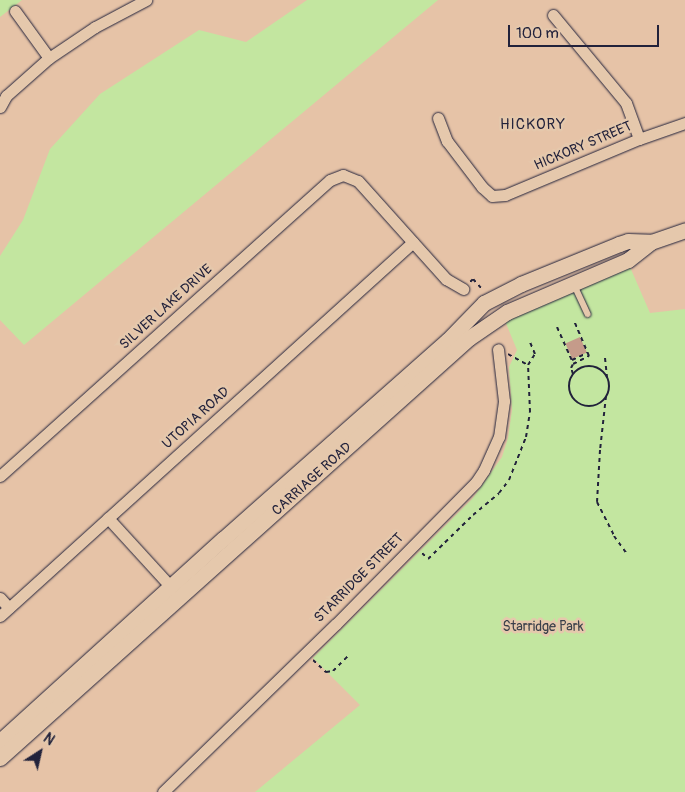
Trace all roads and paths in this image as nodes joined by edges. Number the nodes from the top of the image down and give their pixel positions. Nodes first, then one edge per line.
1 (146, 0) edge
2 (15, 11) dead end
3 (553, 15) dead end
4 (49, 58) junction
5 (0, 107) edge
6 (438, 118) dead end
7 (685, 122) edge
8 (639, 139) junction
9 (685, 230) edge
10 (413, 242) junction
11 (651, 242) junction
12 (565, 266) junction
13 (574, 284) junction
14 (463, 289) joint
15 (486, 293) dead end
16 (588, 314) dead end
17 (574, 320) dead end
18 (557, 327) dead end
19 (498, 349) dead end
20 (445, 351) junction
21 (587, 353) junction
22 (513, 356) dead end
23 (606, 358) dead end
24 (528, 365) dead end
25 (573, 374) junction
26 (607, 378) junction
27 (606, 396) junction
28 (0, 476) edge
29 (108, 518) junction
30 (627, 554) dead end
31 (175, 592) junction
32 (0, 598) edge
33 (9, 608) junction
34 (0, 616) edge
35 (306, 653) junction
36 (348, 656) dead end
37 (48, 706) junction
38 (0, 741) edge
39 (0, 758) edge
40 (163, 792) edge

1 - 4 street
2 - 4 street
3 - 8 street
4 - 5 street
6 - 8 street, HICKORY STREET
7 - 8 street, HICKORY STREET
9 - 11 street, CARRIAGE ROAD
10 - 14 street
10 - 28 street, SILVER LAKE DRIVE
10 - 29 street, UTOPIA ROAD
11 - 12 street, CARRIAGE ROAD
11 - 13 street, CARRIAGE ROAD
12 - 13 street
12 - 20 street, CARRIAGE ROAD
13 - 16 lane
13 - 20 street, CARRIAGE ROAD
14 - 15 path
17 - 21 path
18 - 21 path
19 - 35 street, STARRIDGE STREET
20 - 31 street, CARRIAGE ROAD
21 - 25 path
22 - 24 path
23 - 26 path
25 - 26 path
25 - 27 path
26 - 27 path
27 - 30 path
29 - 31 street
29 - 33 street, UTOPIA ROAD
31 - 37 street, CARRIAGE ROAD
32 - 33 street
33 - 34 street, UTOPIA ROAD
35 - 36 path
35 - 40 street, STARRIDGE STREET
37 - 38 street, CARRIAGE ROAD
37 - 39 street, CARRIAGE ROAD

